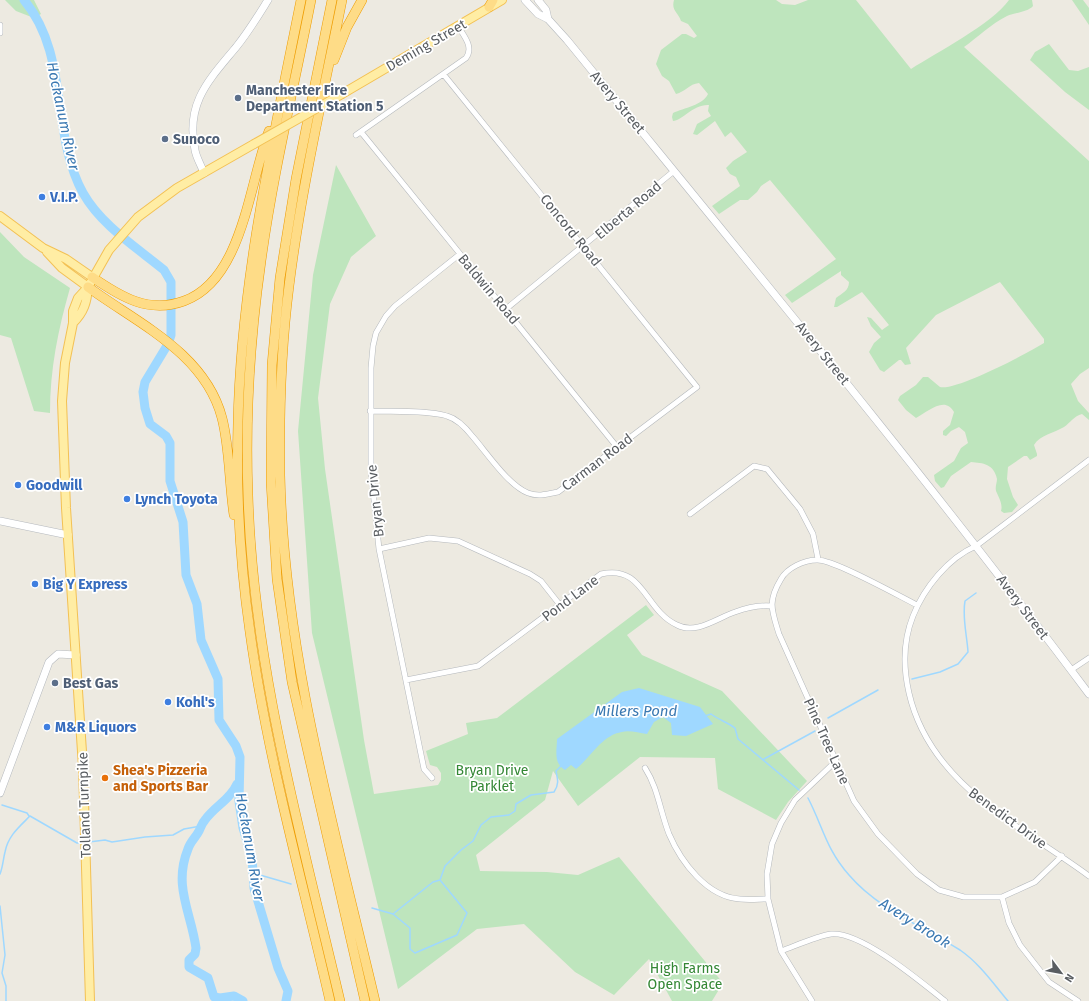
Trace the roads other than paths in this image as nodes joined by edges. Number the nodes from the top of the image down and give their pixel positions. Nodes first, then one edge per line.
1 (268, 0) edge
2 (301, 0) edge
3 (311, 0) edge
4 (332, 0) edge
5 (342, 0) edge
6 (362, 0) edge
7 (502, 0) edge
8 (525, 0) edge
9 (538, 0) edge
10 (491, 4) edge
11 (548, 19) junction
12 (0, 25) edge
13 (458, 26) junction
14 (0, 33) edge
15 (444, 75) junction
16 (326, 81) junction
17 (282, 96) junction
18 (362, 132) junction
19 (356, 135) dead end
20 (674, 171) junction
21 (204, 173) junction
22 (0, 216) edge
23 (584, 246) junction
24 (43, 248) junction
25 (460, 254) junction
26 (92, 277) junction
27 (88, 286) junction
28 (506, 309) junction
29 (697, 387) joint
30 (370, 411) junction
31 (617, 447) junction
32 (1089, 460) edge
33 (690, 514) dead end
34 (0, 521) edge
35 (68, 535) junction
36 (976, 546) junction
37 (379, 549) junction
38 (818, 560) junction
39 (243, 574) junction
40 (560, 605) junction
41 (917, 605) junction
42 (771, 606) junction
43 (76, 655) junction
44 (1089, 658) edge
45 (1071, 670) junction
46 (406, 680) junction
47 (1089, 694) edge
48 (836, 761) junction
49 (645, 768) dead end
50 (432, 778) dead end
51 (0, 793) edge
52 (1062, 856) junction
53 (1089, 876) edge
54 (1002, 897) junction
55 (768, 899) junction
56 (781, 951) junction
57 (90, 1001) edge
58 (330, 1001) edge
59 (340, 1001) edge
60 (365, 1001) edge
61 (375, 1001) edge
62 (812, 1001) edge
63 (945, 1001) edge
64 (1078, 1001) edge

1 - 21 main road
2 - 17 highway
3 - 59 highway
4 - 60 highway
5 - 16 highway
6 - 16 highway
7 - 10 main road, Deming Street
8 - 11 main road, Avery Street
9 - 11 main road, Avery Street
10 - 13 main road, Deming Street
11 - 20 main road, Avery Street
12 - 14 street
13 - 15 street
13 - 21 main road, Deming Street, bridge
15 - 18 street
15 - 23 street, Concord Road
16 - 61 highway
17 - 26 highway
17 - 39 highway
18 - 19 street
18 - 25 street, Baldwin Road
20 - 23 street, Elberta Road
20 - 36 main road, Avery Street
21 - 26 main road, Tolland Turnpike
22 - 24 main road
23 - 28 street, Elberta Road
23 - 29 street, Concord Road
24 - 26 main road
24 - 27 main road
25 - 28 street, Baldwin Road
25 - 30 street, Bryan Drive
26 - 27 main road, Tolland Turnpike
27 - 35 main road, Tolland Turnpike
27 - 39 highway
28 - 31 street, Baldwin Road
29 - 31 street, Carman Road
30 - 31 street, Carman Road
30 - 37 street, Bryan Drive
32 - 36 street, Benedict Drive
33 - 38 street
34 - 35 main road
35 - 43 main road, Tolland Turnpike
36 - 41 street, Benedict Drive
36 - 45 main road, Avery Street
37 - 40 street
37 - 46 street, Bryan Drive
38 - 41 street
38 - 42 street
39 - 58 highway
40 - 42 street, Pond Lane
40 - 46 street, Pond Lane
41 - 52 street, Benedict Drive
42 - 48 street, Pine Tree Lane
43 - 51 main road
43 - 57 main road, Tolland Turnpike
44 - 45 street
45 - 47 main road, Avery Street
46 - 50 street, Bryan Drive
48 - 54 street, Pine Tree Lane
48 - 55 street
49 - 55 street
52 - 53 street, Benedict Drive
52 - 54 street, Pine Tree Lane
54 - 64 street
55 - 56 street
56 - 62 street
56 - 63 street

